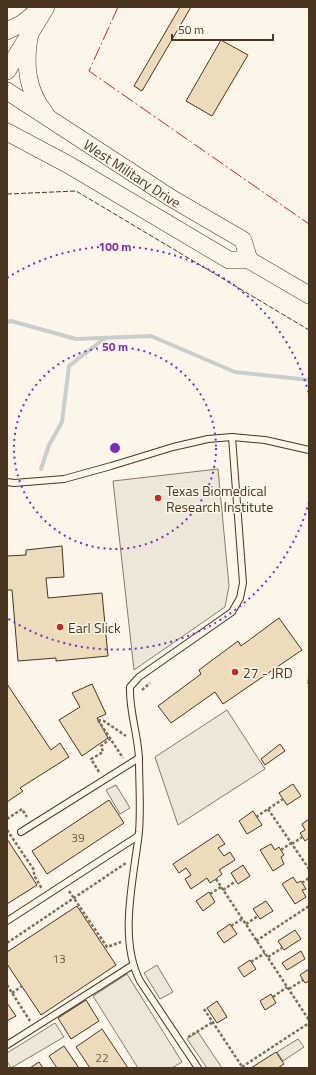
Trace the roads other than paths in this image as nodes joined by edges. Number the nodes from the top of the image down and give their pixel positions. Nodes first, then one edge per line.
1 (43, 7) edge
2 (46, 7) edge
3 (7, 31) edge
4 (30, 33) junction
5 (7, 71) edge
6 (7, 91) edge
7 (58, 124) junction
8 (7, 132) edge
9 (7, 144) edge
10 (33, 147) junction
11 (249, 260) junction
12 (309, 295) edge
13 (232, 437) junction
14 (309, 450) edge
15 (7, 482) edge
16 (138, 758) junction
17 (21, 832) dead end
18 (138, 836) junction
19 (7, 921) edge
20 (133, 965) junction
21 (7, 1045) edge
22 (198, 1068) edge

1 - 3 main road
2 - 4 main road
4 - 5 main road
4 - 7 main road
6 - 7 main road, West Military Drive
7 - 11 main road, West Military Drive
8 - 10 main road, West Military Drive
9 - 10 main road
10 - 11 main road, West Military Drive
11 - 12 main road, West Military Drive
13 - 14 lane
13 - 15 lane
13 - 16 lane
16 - 17 lane
16 - 18 lane
18 - 19 lane
18 - 20 lane
20 - 21 lane
20 - 22 lane

